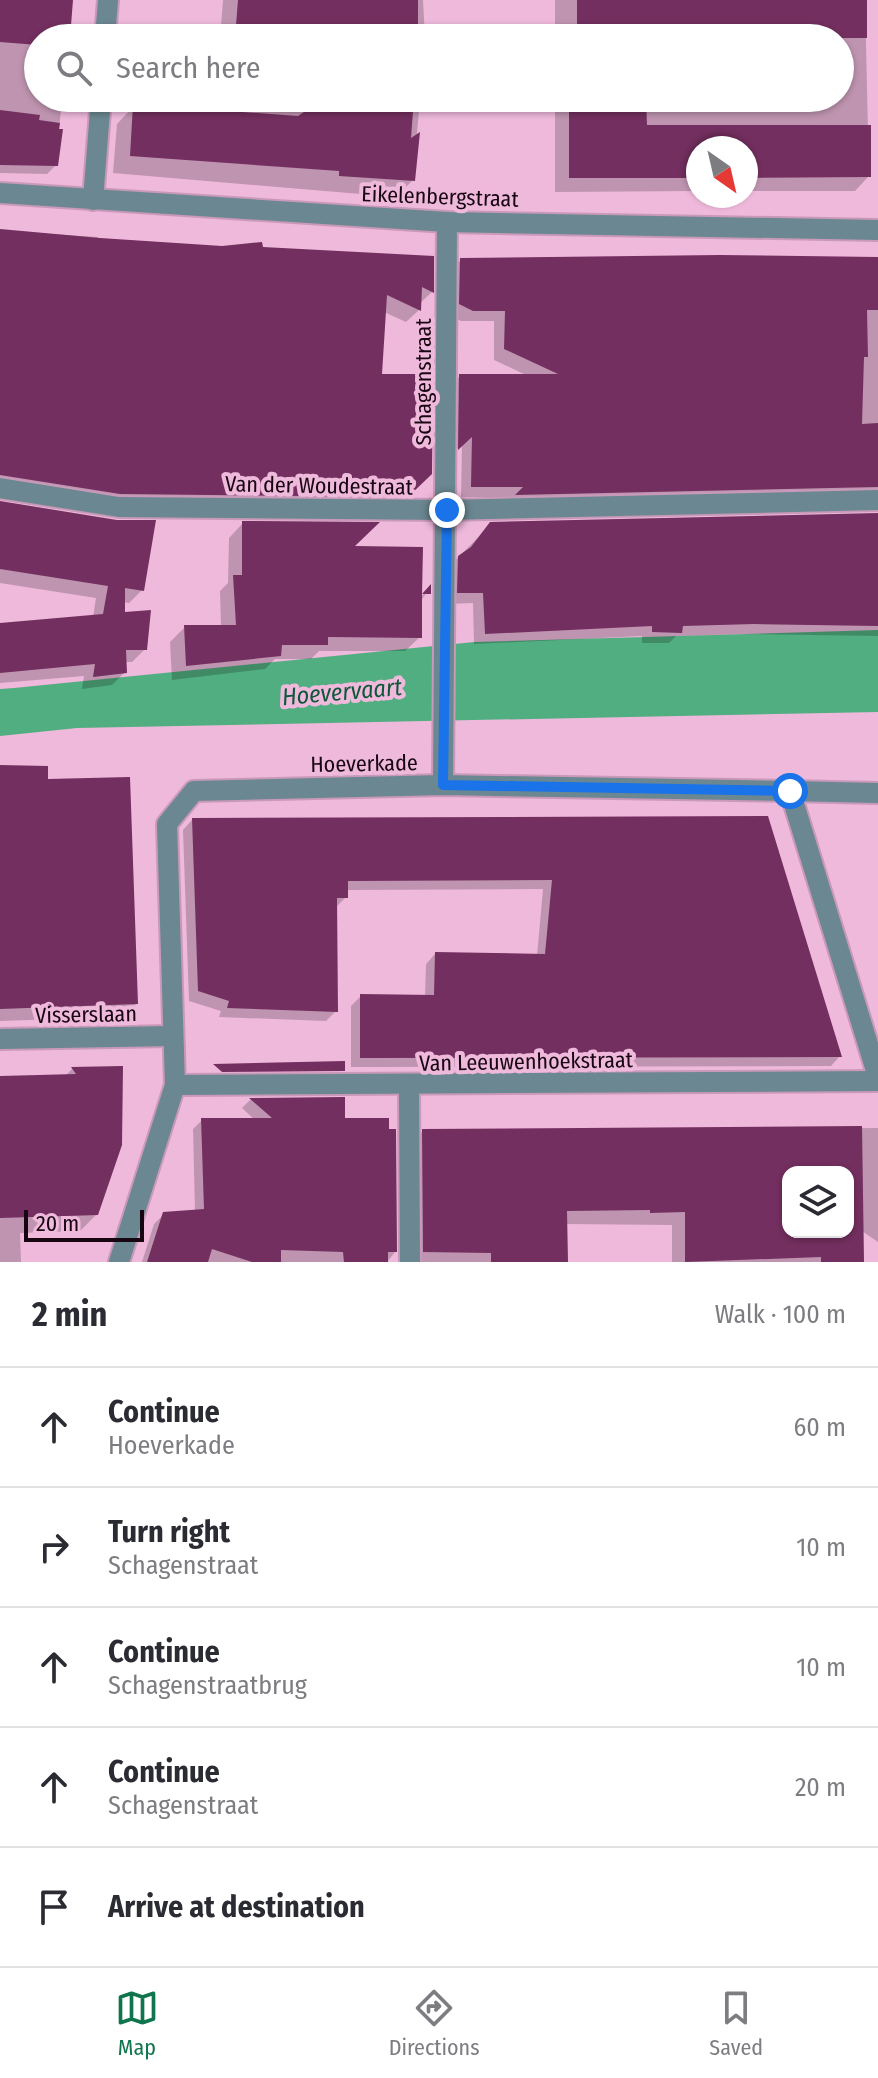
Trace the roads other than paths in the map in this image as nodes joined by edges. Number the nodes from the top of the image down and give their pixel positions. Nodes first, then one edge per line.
1 (108, 0) edge
2 (106, 24) edge
3 (100, 112) edge
4 (0, 193) edge
5 (93, 200) junction
6 (447, 222) junction
7 (878, 230) edge
8 (0, 488) edge
9 (878, 500) edge
10 (447, 510) junction
11 (443, 785) junction
12 (790, 791) junction
13 (878, 793) edge
14 (173, 1036) junction
15 (0, 1039) edge
16 (878, 1079) edge
17 (175, 1085) junction
18 (409, 1086) junction
19 (119, 1262) edge
20 (410, 1262) edge

1 - 2 street
3 - 5 street
4 - 5 street, Eikelenbergstraat
5 - 6 street, Eikelenbergstraat
6 - 7 street, Eikelenbergstraat
6 - 10 street, Schagenstraat
8 - 10 street, Van der Woudestraat
9 - 10 street, Van der Woudestraat
10 - 11 street, Schagenstraat
11 - 12 street, Hoeverkade
11 - 14 street, Hoeverkade
12 - 13 street, Hoeverkade
12 - 16 street
14 - 15 street, Visserslaan
14 - 17 street, Hoeverkade
16 - 18 street, Van Leeuwenhoekstraat
17 - 18 street, Van Leeuwenhoekstraat
17 - 19 street, Hoeverkade
18 - 20 street

